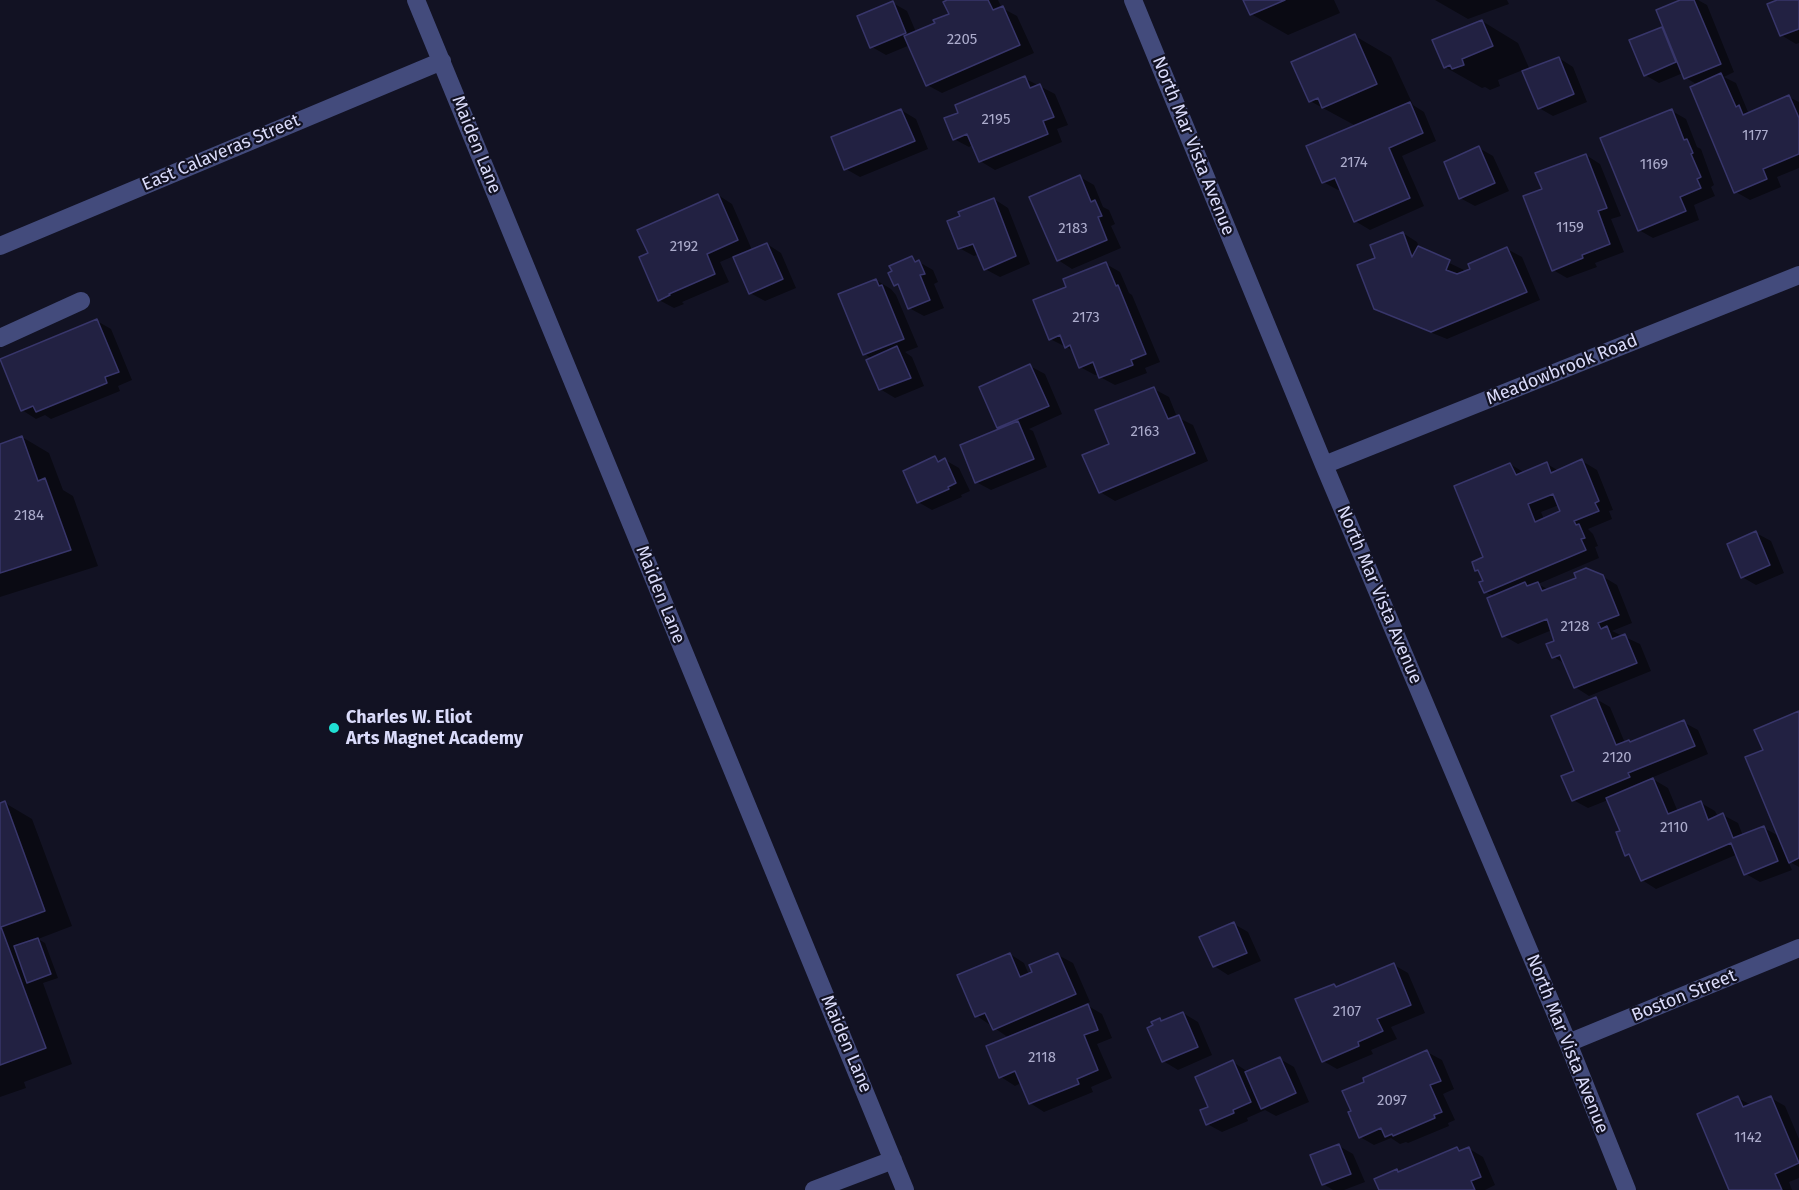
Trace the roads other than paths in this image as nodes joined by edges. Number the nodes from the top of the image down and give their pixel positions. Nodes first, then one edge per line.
1 (416, 0) edge
2 (1133, 0) edge
3 (442, 61) junction
4 (0, 246) edge
5 (1799, 275) edge
6 (81, 301) dead end
7 (0, 338) edge
8 (1324, 465) junction
9 (1799, 948) edge
10 (1568, 1043) junction
11 (893, 1161) junction
12 (814, 1190) edge
13 (905, 1190) edge
14 (1627, 1190) edge

1 - 3 street, Maiden Lane
2 - 8 street, North Mar Vista Avenue
3 - 4 street, East Calaveras Street
3 - 11 street, Maiden Lane
5 - 8 street, Meadowbrook Road
6 - 7 street
8 - 10 street, North Mar Vista Avenue
9 - 10 street, Boston Street
10 - 14 street, North Mar Vista Avenue
11 - 12 street
11 - 13 street, Maiden Lane

